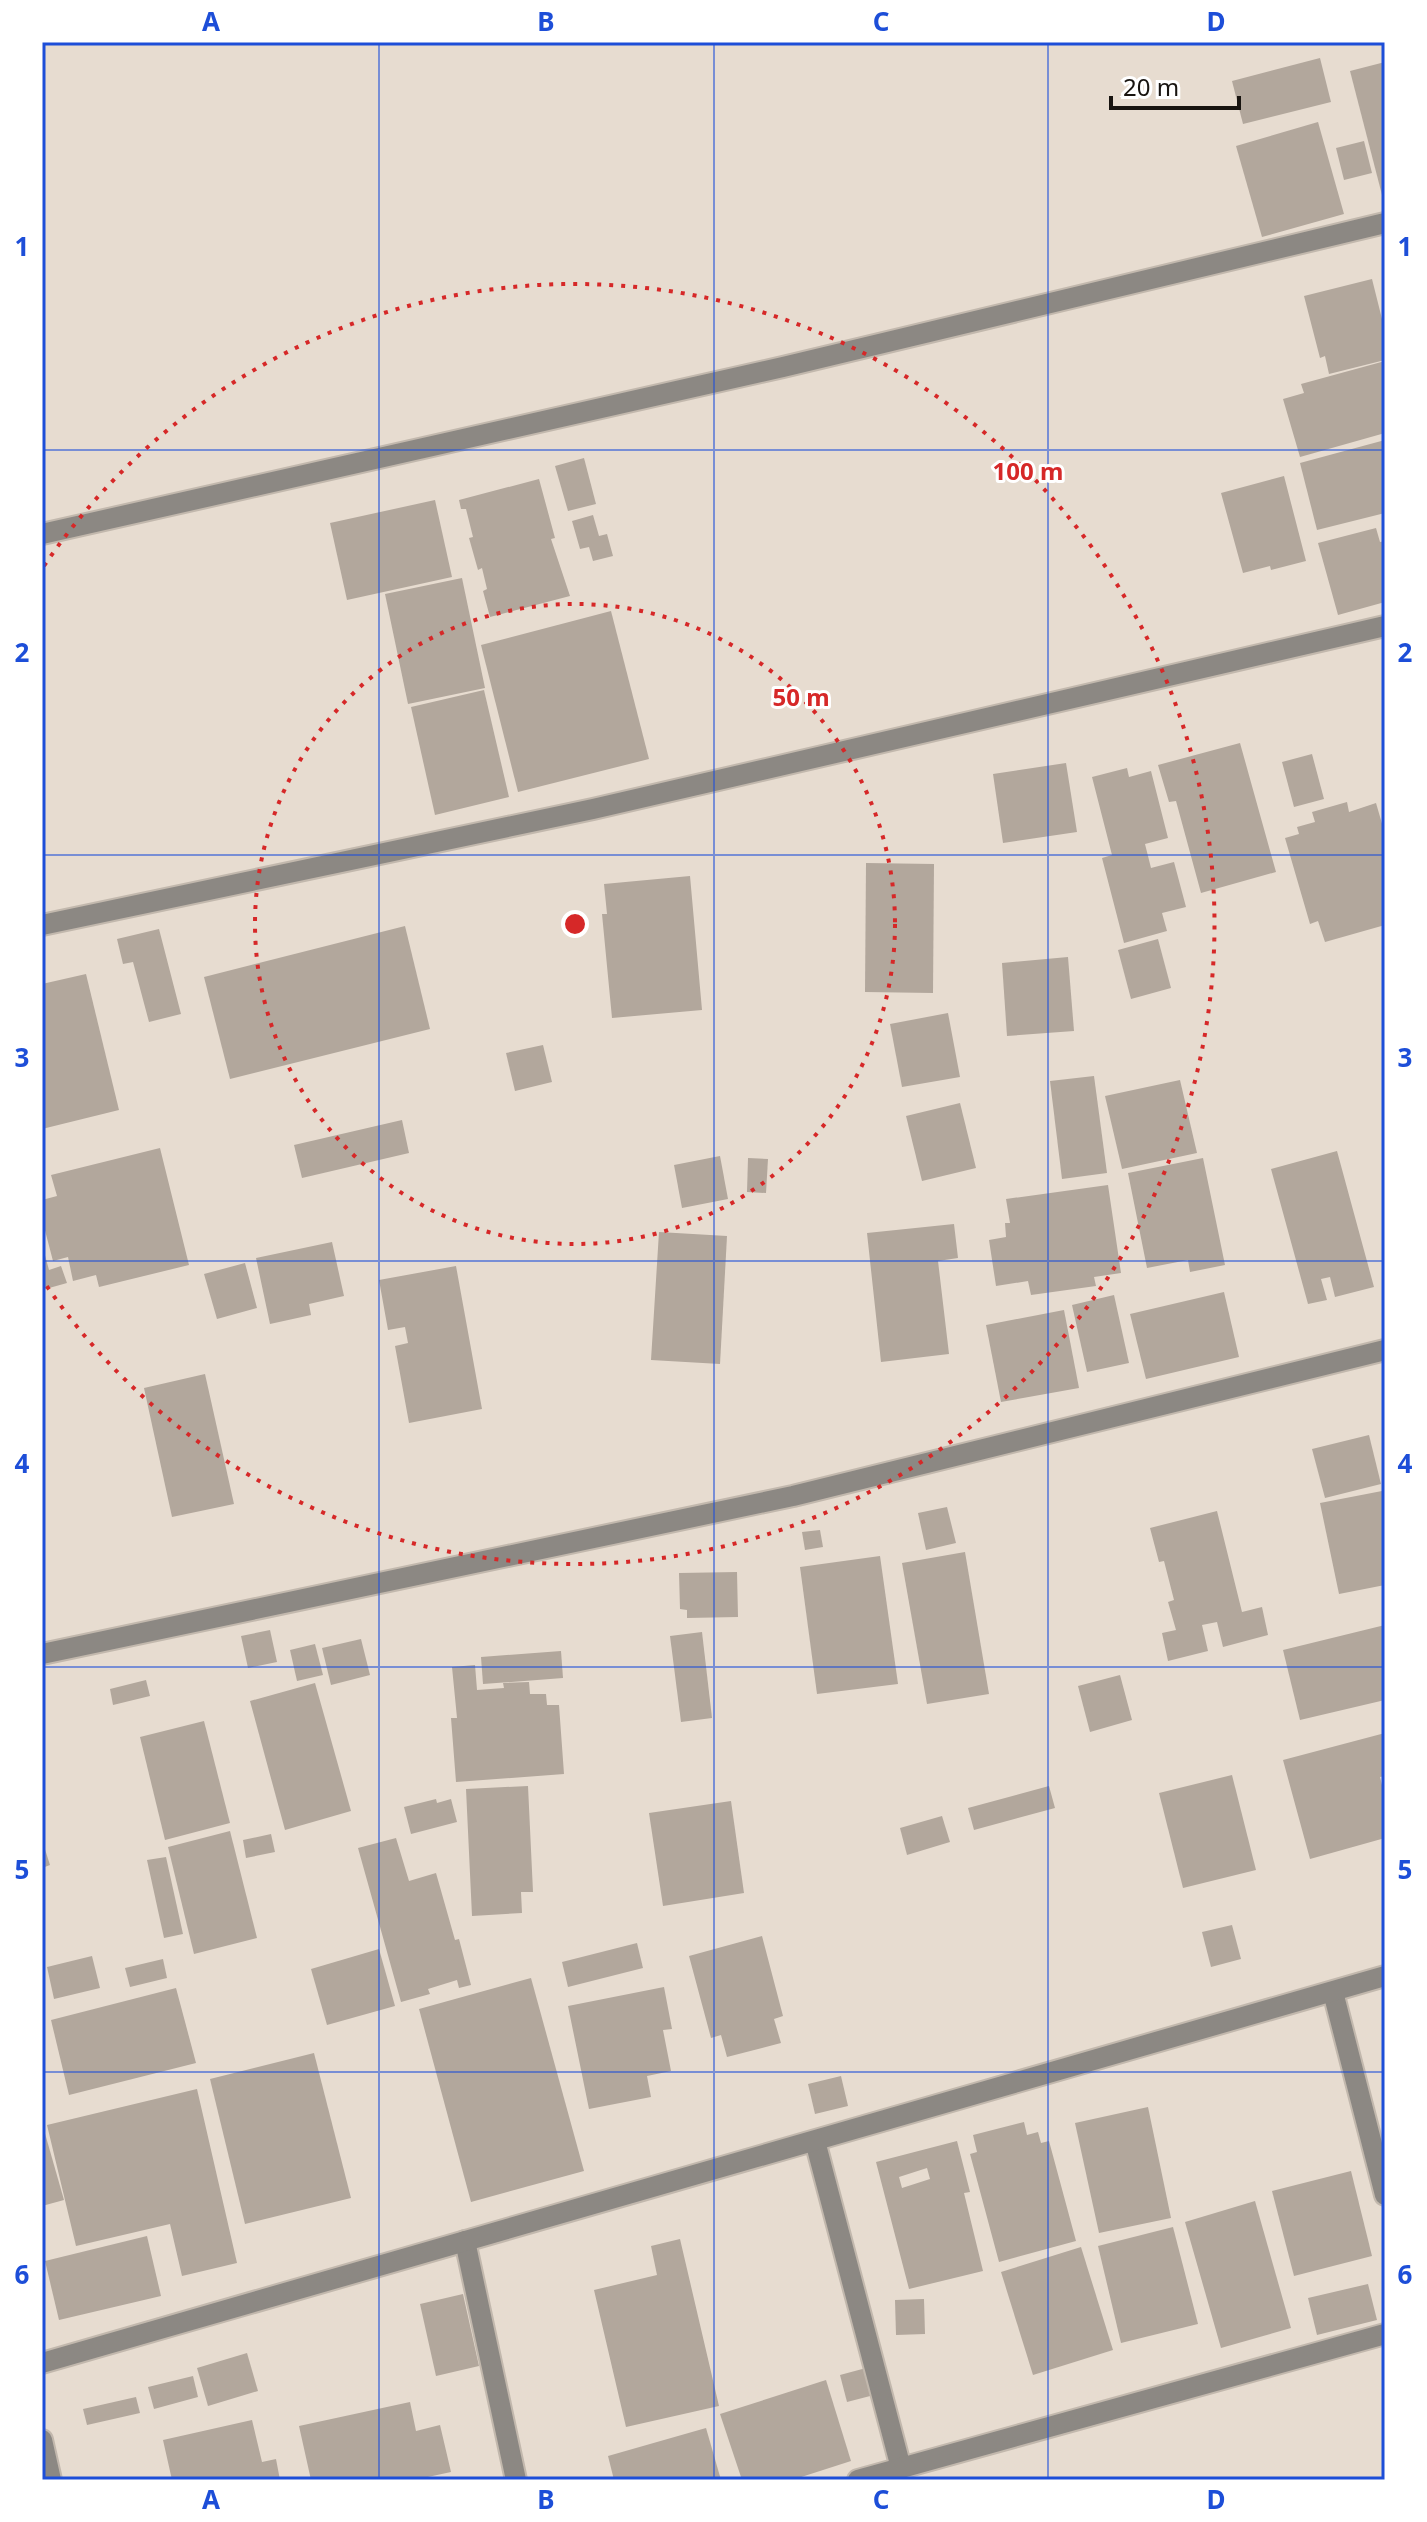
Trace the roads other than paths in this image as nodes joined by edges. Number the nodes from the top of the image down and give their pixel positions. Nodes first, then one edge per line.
1 (1385, 223) edge
2 (42, 534) edge
3 (1385, 626) edge
4 (42, 925) edge
5 (1385, 1350) edge
6 (42, 1654) edge
7 (1385, 1976) edge
8 (1333, 1992) junction
9 (815, 2141) junction
10 (1385, 2195) edge
11 (465, 2241) junction
12 (1385, 2334) edge
13 (42, 2363) edge
14 (42, 2440) edge
15 (901, 2468) junction
16 (51, 2480) edge
17 (516, 2480) edge
18 (858, 2480) edge

1 - 2 street
3 - 4 street
5 - 6 street
7 - 8 street
8 - 9 street
8 - 10 street
9 - 11 street
9 - 15 street
11 - 13 street
11 - 17 street
12 - 15 street
14 - 16 street
15 - 18 street

